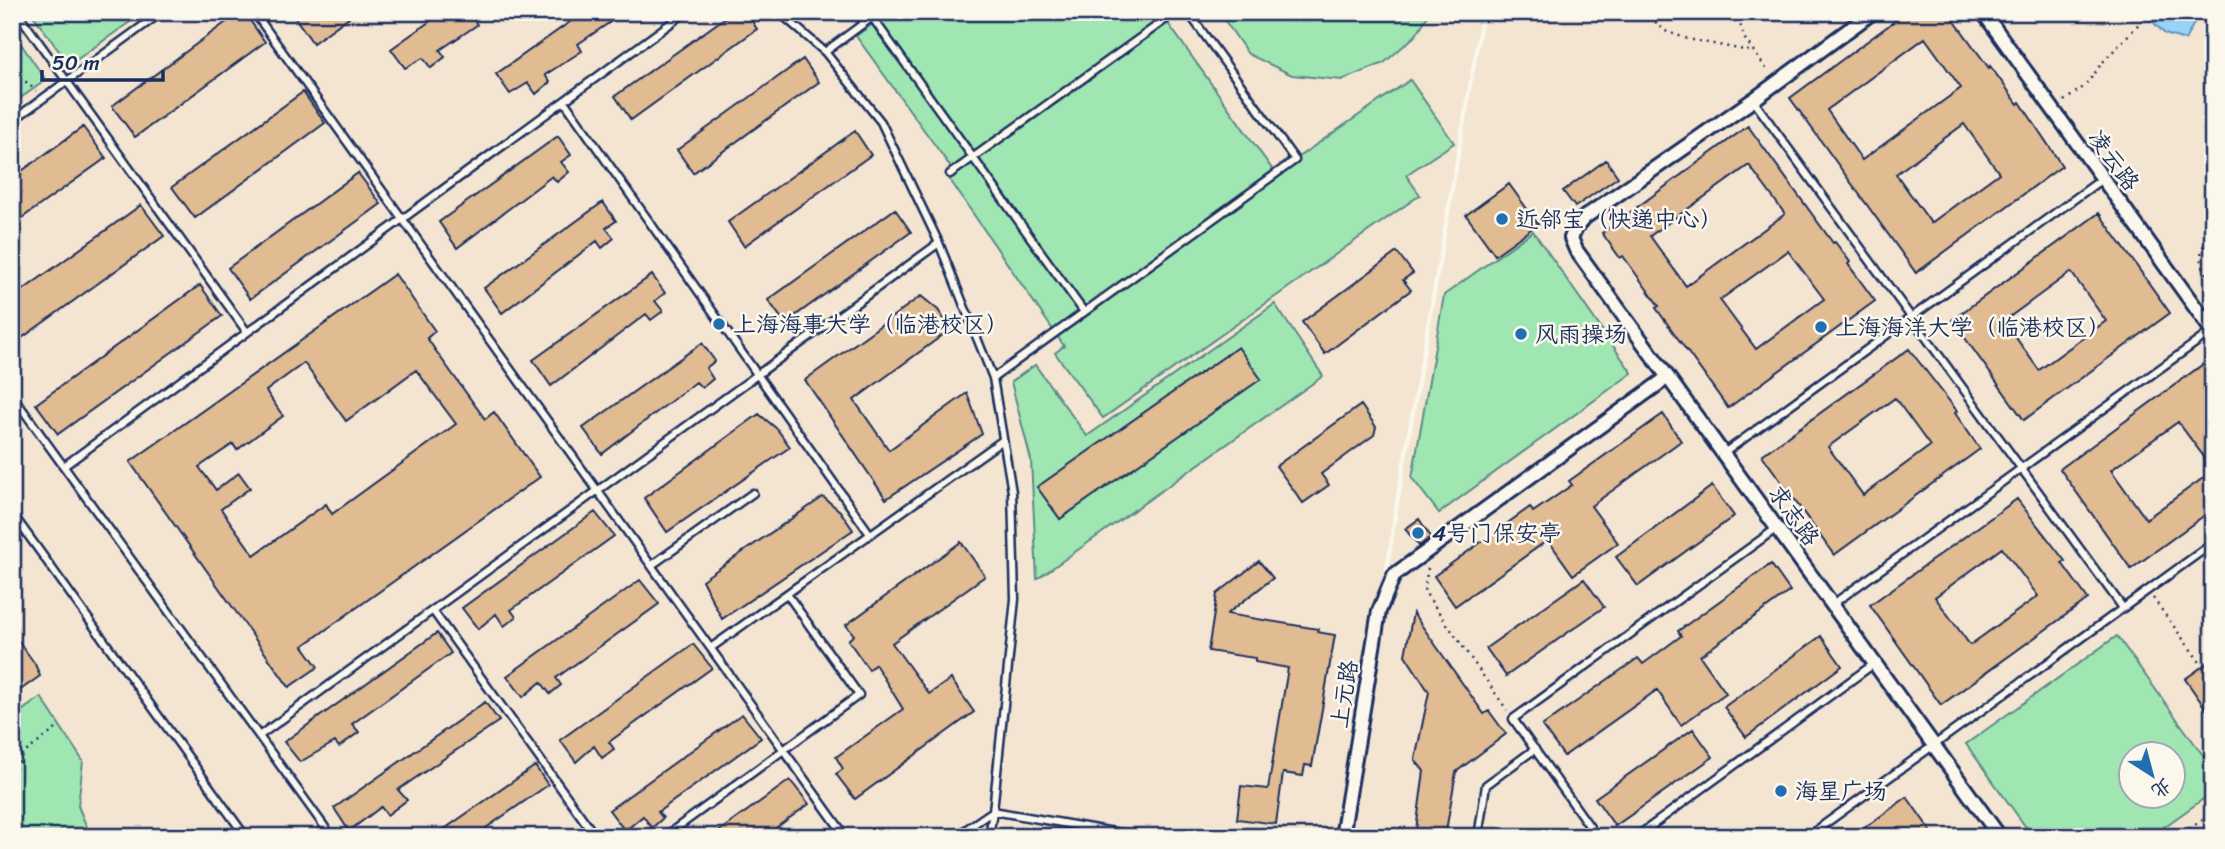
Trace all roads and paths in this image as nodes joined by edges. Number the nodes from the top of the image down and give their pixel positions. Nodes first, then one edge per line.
1 (17, 12) edge
2 (162, 12) edge
3 (254, 12) edge
4 (687, 12) edge
5 (779, 12) edge
6 (879, 12) edge
7 (1176, 12) edge
8 (1188, 12) edge
9 (1645, 12) edge
10 (1736, 12) edge
11 (1873, 12) edge
12 (1983, 12) edge
13 (2150, 12) edge
14 (872, 17) junction
15 (825, 52) junction
16 (1754, 52) junction
17 (12, 77) edge
18 (66, 82) junction
19 (1777, 83) junction
20 (43, 99) junction
21 (1753, 100) junction
22 (564, 101) junction
23 (2052, 109) junction
24 (12, 121) edge
25 (974, 157) junction
26 (950, 174) dead end
27 (2102, 179) junction
28 (401, 218) junction
29 (2213, 236) edge
30 (939, 243) junction
31 (2213, 284) edge
32 (1084, 312) junction
33 (1912, 316) junction
34 (2212, 331) edge
35 (247, 332) junction
36 (757, 373) junction
37 (1668, 377) junction
38 (993, 379) junction
39 (12, 395) edge
40 (1003, 440) junction
41 (1723, 453) junction
42 (64, 466) junction
43 (2022, 468) junction
44 (598, 491) junction
45 (753, 493) dead end
46 (12, 513) edge
47 (1778, 528) junction
48 (870, 534) junction
49 (2213, 543) edge
50 (652, 565) junction
51 (2148, 590) junction
52 (1424, 591) dead end
53 (787, 594) junction
54 (1833, 604) junction
55 (2123, 608) junction
56 (433, 611) junction
57 (712, 647) junction
58 (1875, 663) junction
59 (2213, 680) edge
60 (1513, 719) junction
61 (60, 726) dead end
62 (259, 736) junction
63 (1935, 744) junction
64 (1535, 749) junction
65 (784, 750) junction
66 (12, 775) edge
67 (993, 811) junction
68 (2213, 812) edge
69 (246, 837) edge
70 (332, 837) edge
71 (596, 837) edge
72 (664, 837) edge
73 (846, 837) edge
74 (955, 837) edge
75 (989, 837) edge
76 (1143, 837) edge
77 (1342, 837) edge
78 (1478, 837) edge
79 (1597, 837) edge
80 (1636, 837) edge
81 (1807, 837) edge
82 (2000, 837) edge
83 (2178, 837) edge

1 - 18 lane
2 - 18 lane
3 - 28 lane
4 - 22 lane
5 - 15 lane
6 - 14 lane
7 - 25 lane
8 - 32 lane
9 - 16 path
10 - 16 path
11 - 19 street
12 - 23 street, 凌云路
13 - 23 path
14 - 15 lane
14 - 25 lane
15 - 30 lane
16 - 19 path
17 - 20 path
18 - 20 lane
18 - 35 lane
19 - 21 street
20 - 24 lane
21 - 33 lane
21 - 37 street, 求志路
22 - 28 lane
22 - 36 lane
23 - 27 street, 凌云路
25 - 26 lane
25 - 32 lane
27 - 33 lane
27 - 34 street, 凌云路
28 - 35 lane
28 - 44 lane
29 - 31 path
30 - 36 lane
30 - 38 lane
32 - 38 lane
33 - 41 lane
33 - 43 lane
34 - 43 lane
35 - 42 lane
36 - 44 lane
36 - 48 lane
37 - 41 street, 求志路
37 - 77 street, 上元路
38 - 40 lane
39 - 42 lane
40 - 48 lane
40 - 67 lane
41 - 47 street, 求志路
42 - 62 lane
43 - 54 lane
43 - 55 lane
44 - 50 lane
44 - 56 lane
45 - 50 lane
46 - 69 lane
47 - 54 street, 求志路
47 - 60 lane
48 - 53 lane
49 - 51 lane
50 - 57 lane
51 - 55 lane
51 - 59 path
52 - 60 path
53 - 57 lane
53 - 65 lane
54 - 58 street, 求志路
55 - 63 lane
56 - 62 lane
56 - 71 lane
57 - 65 lane
58 - 63 street, 求志路
58 - 80 lane
60 - 64 lane
61 - 66 path
62 - 70 lane
63 - 81 lane
63 - 82 street, 求志路
64 - 78 lane
64 - 79 lane
65 - 72 lane
65 - 73 lane
67 - 74 lane
67 - 75 lane
67 - 76 lane
68 - 83 path

